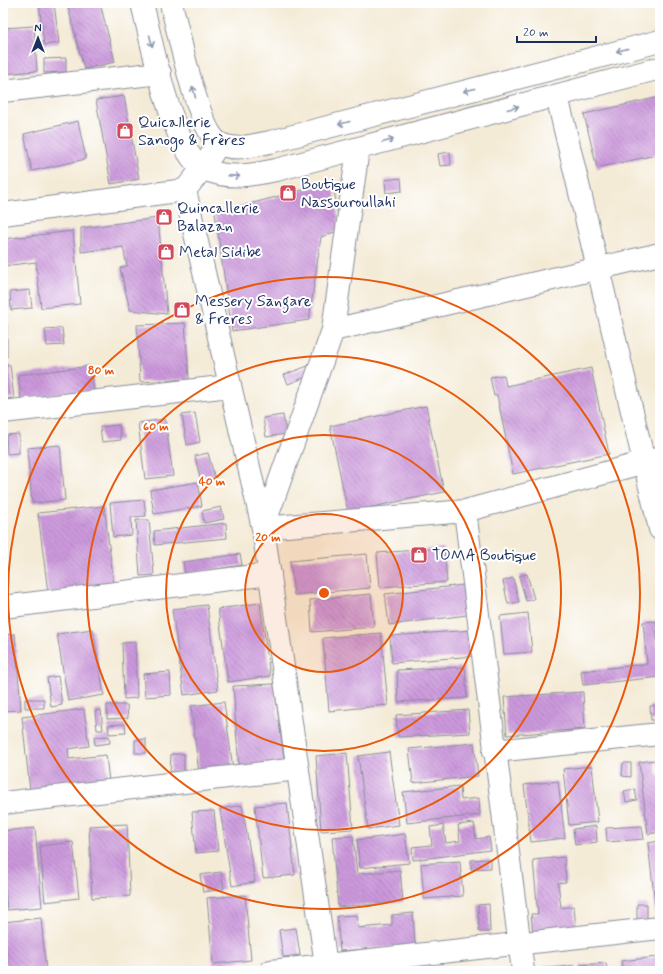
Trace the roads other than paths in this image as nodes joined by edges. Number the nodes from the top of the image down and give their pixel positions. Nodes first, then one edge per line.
1 (142, 3) edge
2 (172, 3) edge
3 (660, 40) edge
4 (660, 68) edge
5 (160, 72) junction
6 (3, 92) edge
7 (557, 96) junction
8 (219, 143) junction
9 (358, 148) junction
10 (203, 168) junction
11 (185, 190) junction
12 (3, 214) edge
13 (660, 254) edge
14 (598, 268) junction
15 (333, 330) junction
16 (230, 386) junction
17 (3, 412) edge
18 (652, 460) edge
19 (464, 511) junction
20 (263, 528) junction
21 (660, 529) edge
22 (270, 574) junction
23 (3, 607) edge
24 (660, 734) edge
25 (494, 751) junction
26 (298, 769) junction
27 (3, 803) edge
28 (660, 928) edge
29 (519, 943) junction
30 (326, 965) junction
31 (271, 971) edge
32 (523, 971) edge

1 -> 5 street
8 -> 2 street
3 -> 8 street
4 - 7 street
5 - 6 street
5 - 10 street
9 -> 7 street
7 - 14 street
8 - 10 street
10 -> 9 street
9 - 15 street
10 - 11 street
11 - 12 street
11 - 16 street
13 - 14 street
14 - 15 street
14 - 18 street
15 - 20 street
16 - 17 street
16 - 20 street
18 - 19 street
18 - 21 street
19 - 20 street
19 - 25 street
20 - 22 street
22 - 23 street
22 - 26 street
24 - 25 street
25 - 29 street
26 - 27 street
26 - 30 street
28 - 29 street
29 - 30 street
29 - 32 street
30 - 31 street

